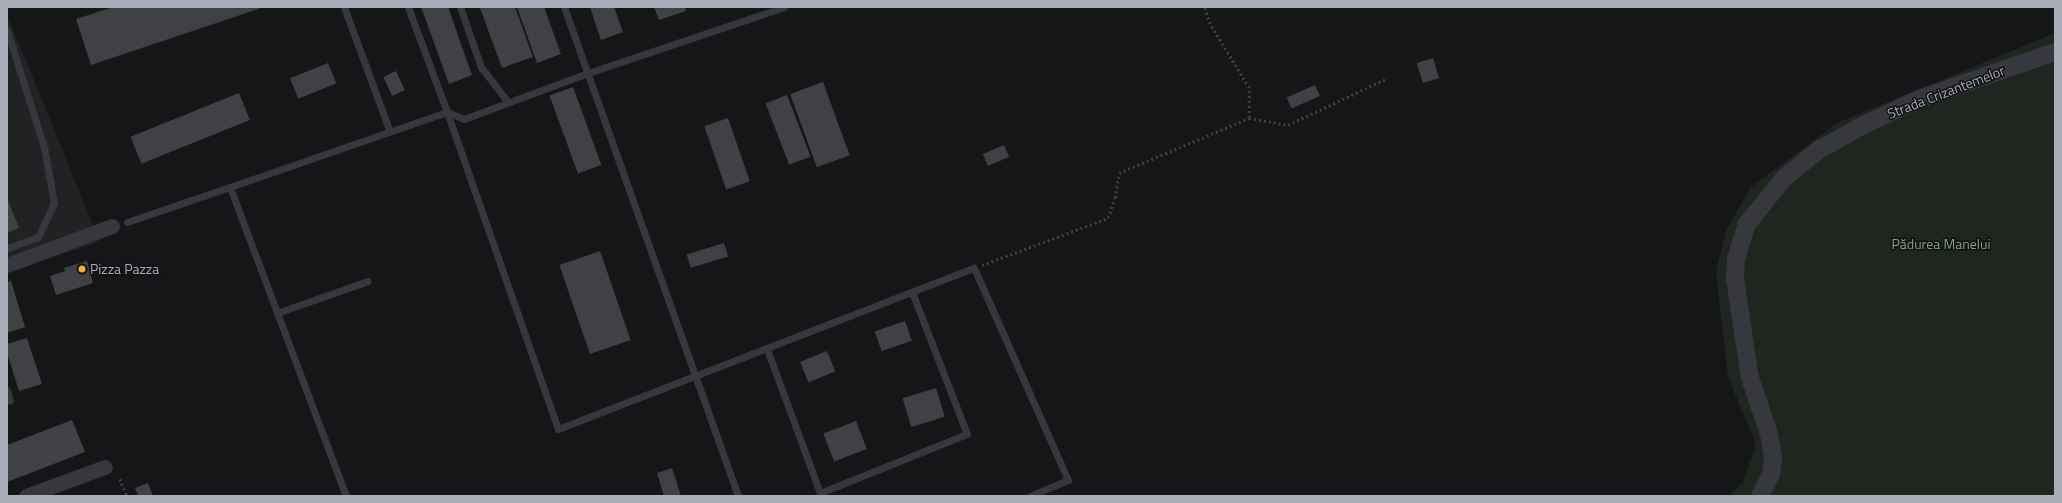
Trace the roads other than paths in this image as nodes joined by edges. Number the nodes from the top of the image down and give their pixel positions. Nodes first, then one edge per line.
1 (344, 7) edge
2 (408, 7) edge
3 (460, 7) edge
4 (564, 7) edge
5 (784, 7) edge
6 (7, 30) edge
7 (2055, 52) edge
8 (588, 73) junction
9 (508, 102) junction
10 (447, 112) junction
11 (390, 132) junction
12 (230, 188) junction
13 (119, 224) joint
14 (7, 248) edge
15 (7, 265) edge
16 (368, 281) dead end
17 (912, 292) junction
18 (277, 313) junction
19 (767, 349) junction
20 (695, 377) junction
21 (7, 390) edge
22 (10, 401) dead end
23 (105, 467) dead end
24 (26, 496) edge
25 (346, 496) edge
26 (738, 496) edge
27 (1030, 496) edge
28 (1760, 496) edge

1 - 11 lane
2 - 10 lane
3 - 9 lane
4 - 8 lane
5 - 8 lane
6 - 14 lane
7 - 28 street, Strada Crizantemelor
8 - 9 lane
8 - 20 lane
9 - 10 lane
10 - 11 lane
10 - 20 lane
11 - 12 lane
12 - 13 lane
12 - 18 lane
13 - 15 street
16 - 18 lane
17 - 19 lane
17 - 19 lane
17 - 27 lane
18 - 25 lane
19 - 20 lane
20 - 26 lane
21 - 22 lane
23 - 24 street

